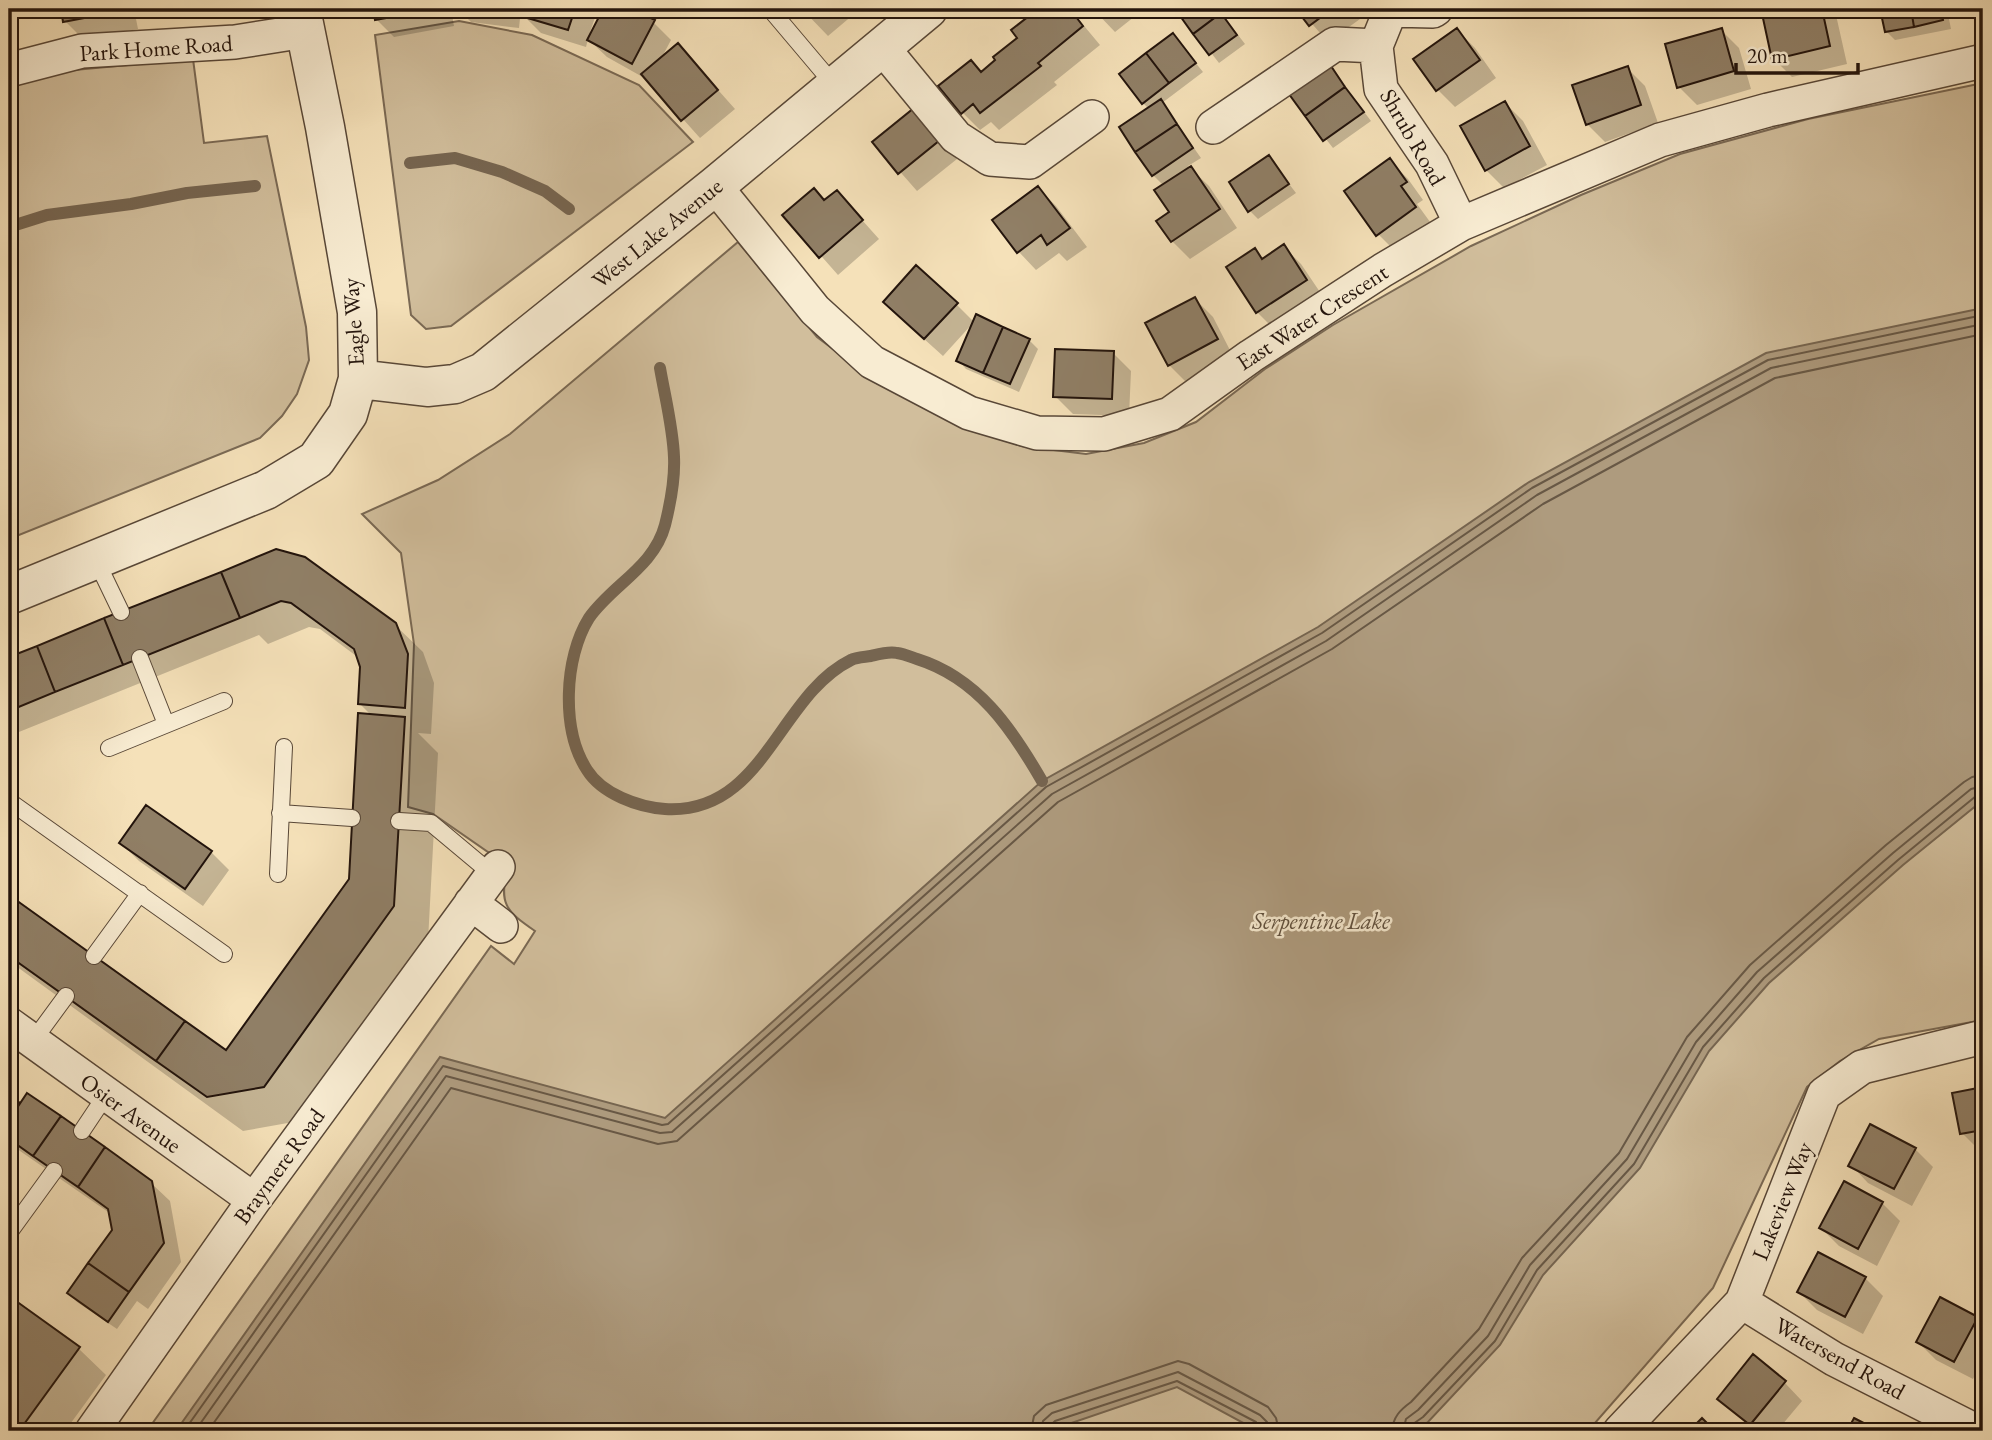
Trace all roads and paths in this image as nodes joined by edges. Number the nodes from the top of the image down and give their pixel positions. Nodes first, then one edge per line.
1 (770, 9) edge
2 (928, 9) edge
3 (1436, 9) edge
4 (1982, 9) edge
5 (1391, 10) edge
6 (1983, 18) edge
7 (303, 20) edge
8 (1376, 46) junction
9 (882, 47) junction
10 (1983, 61) edge
11 (9, 70) edge
12 (835, 86) junction
13 (1092, 117) dead end
14 (1213, 127) dead end
15 (715, 186) junction
16 (1461, 224) junction
17 (358, 379) junction
18 (96, 560) junction
19 (9, 595) edge
20 (121, 612) dead end
21 (140, 658) dead end
22 (224, 701) dead end
23 (166, 724) junction
24 (285, 747) dead end
25 (109, 748) dead end
26 (9, 801) edge
27 (280, 813) junction
28 (352, 818) dead end
29 (399, 821) dead end
30 (495, 870) joint
31 (278, 874) dead end
32 (140, 893) junction
33 (471, 903) junction
34 (501, 926) dead end
35 (224, 954) dead end
36 (94, 956) dead end
37 (66, 996) dead end
38 (21, 1033) edge
39 (1983, 1037) edge
40 (106, 1095) junction
41 (82, 1131) dead end
42 (54, 1171) dead end
43 (254, 1200) junction
44 (9, 1233) edge
45 (1742, 1302) junction
46 (92, 1431) edge
47 (1620, 1431) edge
48 (1976, 1431) edge

1 - 12 lane
2 - 9 street, West Lake Avenue
3 - 5 street, Shrub Road
4 - 6 lane
5 - 8 street, Shrub Road
7 - 11 street, Park Home Road
7 - 17 street, Eagle Way
8 - 14 street
8 - 16 street, Shrub Road
9 - 12 street, West Lake Avenue
9 - 13 street
10 - 16 street, East Water Crescent
12 - 15 street, West Lake Avenue
15 - 16 street, East Water Crescent
15 - 17 street, West Lake Avenue
17 - 18 street, Eagle Way
18 - 19 street, Eagle Way
18 - 20 lane
21 - 23 lane
22 - 23 lane
23 - 25 lane
24 - 27 lane
26 - 32 lane
27 - 28 lane
27 - 31 lane
29 - 30 lane
30 - 33 street, Braymere Road
32 - 35 lane
32 - 36 lane
33 - 34 street
33 - 43 street, Braymere Road
37 - 38 lane
38 - 40 street, Osier Avenue
39 - 45 street, Lakeview Way
40 - 41 lane
40 - 43 street, Osier Avenue
42 - 44 lane
43 - 46 street, Braymere Road
45 - 47 street, Lakeview Way
45 - 48 street, Watersend Road

